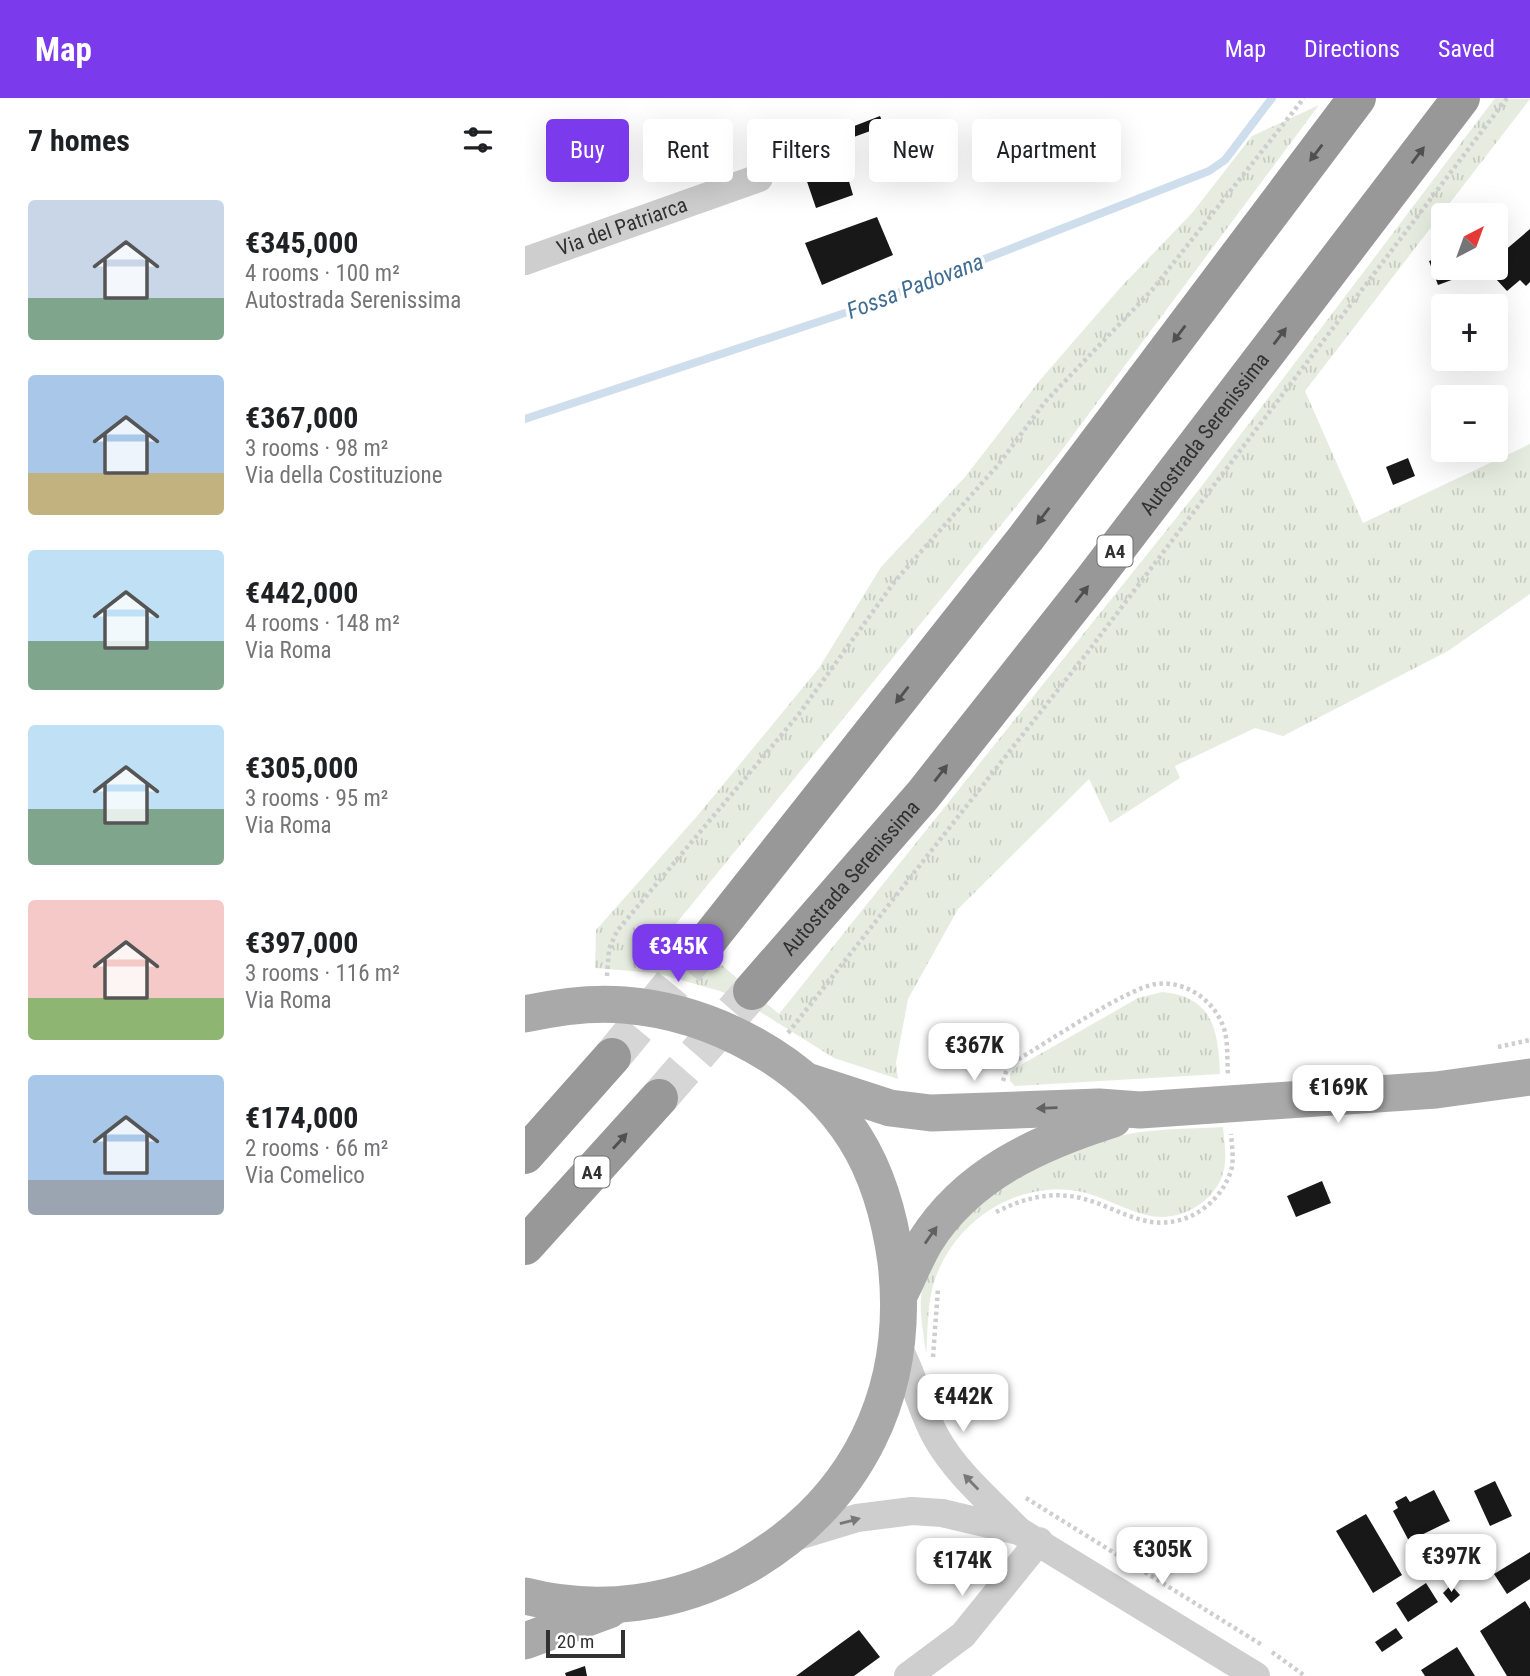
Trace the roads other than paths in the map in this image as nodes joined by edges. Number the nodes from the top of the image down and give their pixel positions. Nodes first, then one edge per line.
1 (1357, 98) edge
2 (1461, 98) edge
3 (748, 182) edge
4 (525, 261) edge
5 (702, 948) tunnel mouth
6 (752, 991) tunnel mouth
7 (525, 1014) edge
8 (612, 1057) tunnel mouth
9 (1530, 1077) edge
10 (802, 1079) junction
11 (659, 1098) tunnel mouth
12 (1140, 1110) junction
13 (525, 1155) edge
14 (525, 1246) edge
15 (899, 1295) junction
16 (898, 1347) junction
17 (1029, 1536) junction
18 (785, 1540) junction
19 (525, 1596) edge
20 (624, 1604) junction
21 (525, 1641) edge
22 (908, 1676) edge
23 (1256, 1676) edge

1 -> 5 highway
6 -> 2 highway, Autostrada Serenissima / A4
3 - 4 street, Via del Patriarca
7 - 10 main road
8 - 13 highway
9 - 12 main road
12 -> 10 main road
10 - 15 main road
14 -> 11 highway, A4
15 -> 12 main road
15 - 16 main road
17 -> 16 street
16 - 18 main road
18 -> 17 street
17 - 22 street
17 - 23 street
18 - 20 main road
19 - 20 main road
20 - 21 main road

